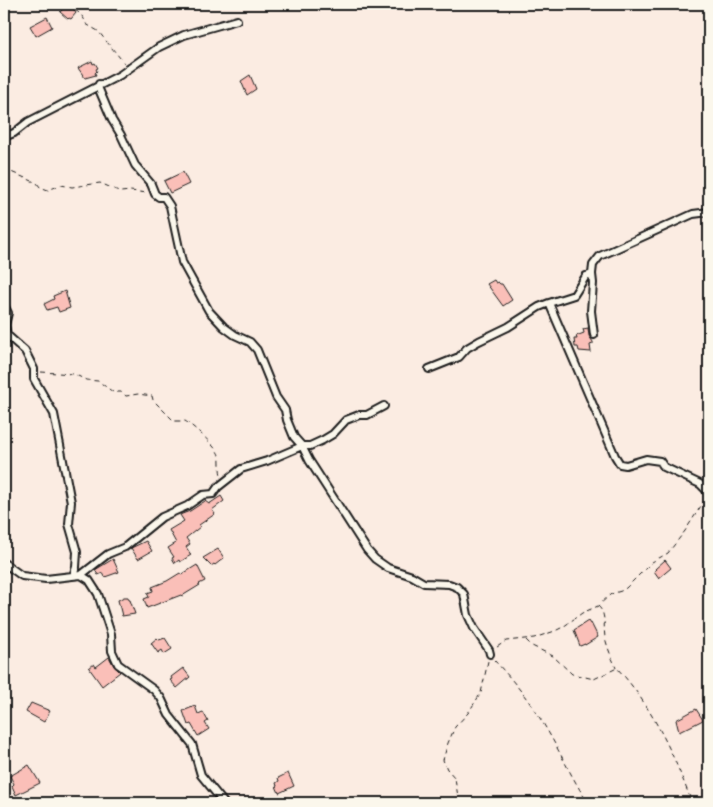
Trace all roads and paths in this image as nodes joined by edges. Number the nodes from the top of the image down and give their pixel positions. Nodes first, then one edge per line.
1 (58, 4) edge
2 (237, 20) dead end
3 (129, 69) junction
4 (99, 84) junction
5 (4, 137) edge
6 (4, 168) edge
7 (155, 194) junction
8 (709, 212) edge
9 (592, 274) junction
10 (549, 303) junction
11 (4, 305) edge
12 (594, 335) dead end
13 (34, 369) junction
14 (429, 369) dead end
15 (384, 406) dead end
16 (302, 446) junction
17 (224, 482) junction
18 (709, 493) edge
19 (4, 563) edge
20 (80, 575) junction
21 (73, 576) junction
22 (598, 606) junction
23 (525, 639) junction
24 (490, 655) junction
25 (617, 668) junction
26 (224, 803) edge
27 (459, 803) edge
28 (588, 803) edge
29 (692, 803) edge

1 - 3 path
2 - 3 street
3 - 4 street
4 - 5 street
4 - 7 street
6 - 7 path
7 - 16 street
8 - 9 street
9 - 10 street
9 - 12 street
10 - 14 street
10 - 18 street
11 - 13 street
13 - 17 path
13 - 21 street
15 - 16 street
16 - 17 street
16 - 24 street
17 - 20 street
18 - 22 path
19 - 21 street
20 - 21 street
20 - 26 street
22 - 23 path
22 - 25 path
23 - 24 path
23 - 25 path
24 - 27 path
24 - 28 path
25 - 29 path

